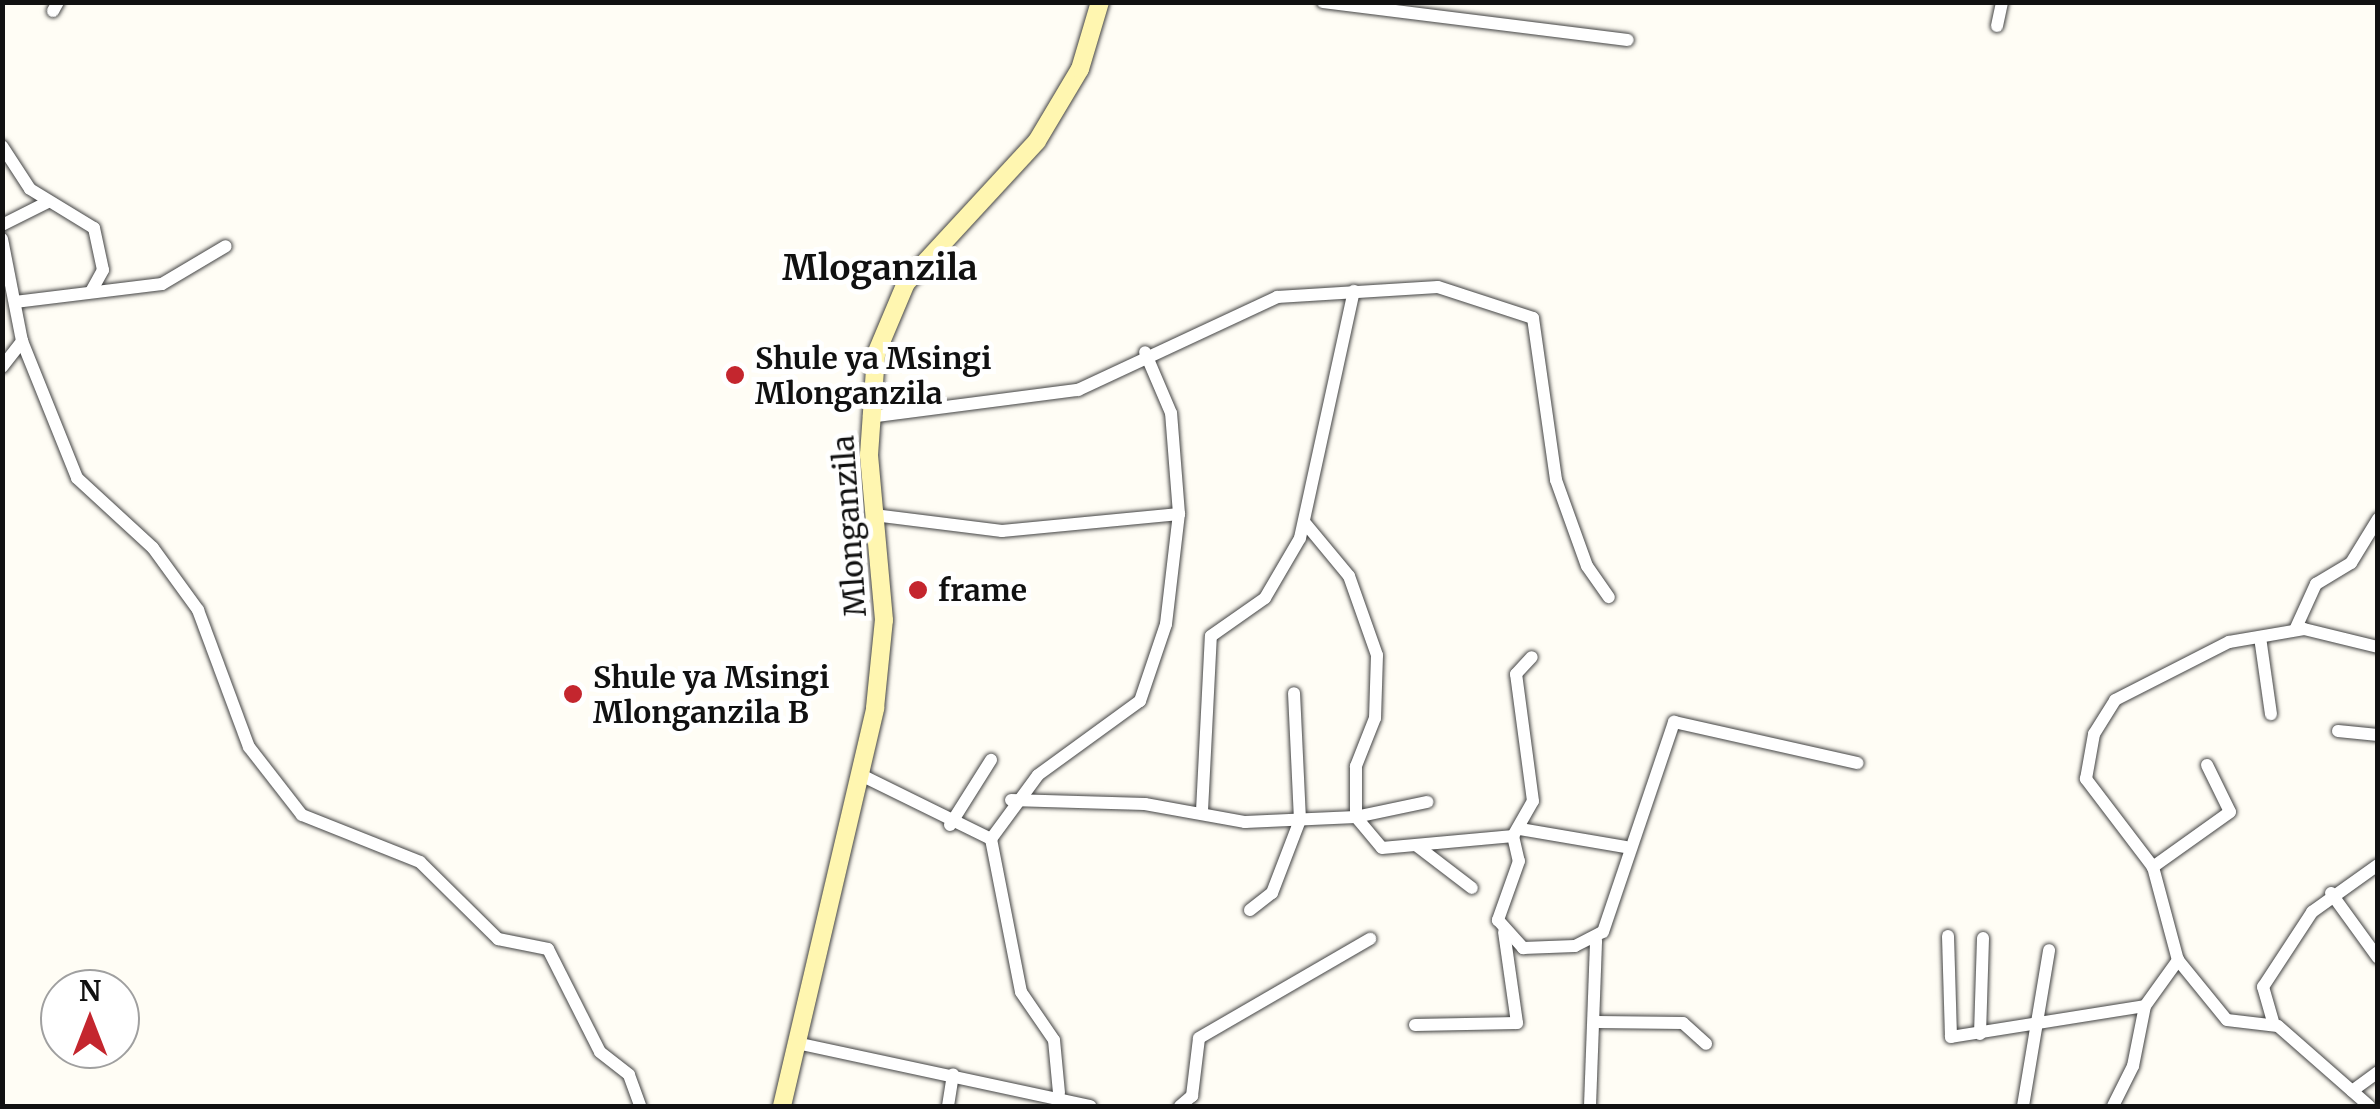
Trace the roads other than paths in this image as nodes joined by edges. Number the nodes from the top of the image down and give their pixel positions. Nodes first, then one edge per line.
1 (1100, 2) edge
2 (1322, 2) edge
3 (2002, 2) edge
4 (1997, 26) dead end
5 (1628, 40) dead end
6 (2, 146) edge
7 (48, 202) junction
8 (2, 225) edge
9 (2, 240) edge
10 (226, 246) dead end
11 (1354, 291) junction
12 (90, 292) junction
13 (15, 302) junction
14 (22, 341) junction
15 (1145, 352) junction
16 (2, 367) edge
17 (869, 417) junction
18 (1179, 514) junction
19 (874, 515) junction
20 (2378, 519) edge
21 (1305, 524) junction
22 (1609, 596) dead end
23 (2295, 630) junction
24 (2260, 637) junction
25 (2378, 647) edge
26 (1532, 656) dead end
27 (1294, 693) dead end
28 (2271, 714) dead end
29 (2338, 731) dead end
30 (2378, 735) edge
31 (991, 760) dead end
32 (1857, 763) dead end
33 (2207, 766) dead end
34 (863, 776) junction
35 (1011, 800) junction
36 (1428, 802) dead end
37 (1202, 811) junction
38 (1356, 817) junction
39 (1300, 820) junction
40 (950, 825) junction
41 (1516, 832) junction
42 (991, 839) junction
43 (1417, 846) junction
44 (1625, 847) junction
45 (2378, 865) edge
46 (2153, 867) junction
47 (1472, 888) dead end
48 (2331, 893) junction
49 (1250, 910) dead end
50 (1504, 930) junction
51 (1948, 936) dead end
52 (1983, 938) dead end
53 (1370, 939) dead end
54 (1596, 940) junction
55 (2049, 950) dead end
56 (2378, 958) edge
57 (2178, 960) junction
58 (2145, 1006) junction
59 (2034, 1018) junction
60 (1597, 1022) junction
61 (2274, 1025) junction
62 (1414, 1026) dead end
63 (1980, 1034) junction
64 (801, 1044) junction
65 (1706, 1044) dead end
66 (2378, 1072) edge
67 (953, 1074) junction
68 (2352, 1091) junction
69 (1059, 1093) junction
70 (640, 1106) edge
71 (782, 1106) edge
72 (948, 1106) edge
73 (1090, 1106) edge
74 (1180, 1106) edge
75 (1590, 1106) edge
76 (2023, 1106) edge
77 (2113, 1106) edge
78 (2368, 1106) edge

1 - 17 street, Mlonganzila
2 - 5 street
3 - 4 street
6 - 7 street
7 - 8 street
7 - 12 street
9 - 13 street
10 - 12 street
11 - 15 street
11 - 21 street
11 - 22 street
12 - 13 street
13 - 14 street
14 - 16 street
14 - 70 street
15 - 17 street
15 - 18 street
17 - 19 street, Mlonganzila
18 - 19 street
18 - 35 street
19 - 34 street, Mlonganzila
20 - 23 street
21 - 37 street
21 - 38 street
23 - 24 street
23 - 25 street
24 - 28 street
24 - 46 street
26 - 41 street
27 - 39 street
29 - 30 street
31 - 40 street
32 - 44 street
33 - 46 street
34 - 40 street
34 - 64 street, Mlonganzila
35 - 37 street
35 - 42 street
36 - 38 street
37 - 39 street
38 - 39 street
38 - 43 street
39 - 49 street
40 - 42 street
41 - 43 street
41 - 44 street
41 - 50 street
42 - 69 street
43 - 47 street
44 - 54 street
45 - 48 street
46 - 57 street
48 - 56 street
48 - 61 street
50 - 54 street
50 - 62 street
51 - 63 street
52 - 63 street
53 - 74 street
54 - 60 street
55 - 59 street
57 - 58 street
57 - 61 street
58 - 59 street
58 - 77 street
59 - 63 street
59 - 76 street
60 - 65 street
60 - 75 street
61 - 68 street
64 - 67 street
64 - 71 street, Mlonganzila
66 - 68 street
67 - 69 street
67 - 72 street
68 - 78 street
69 - 73 street

